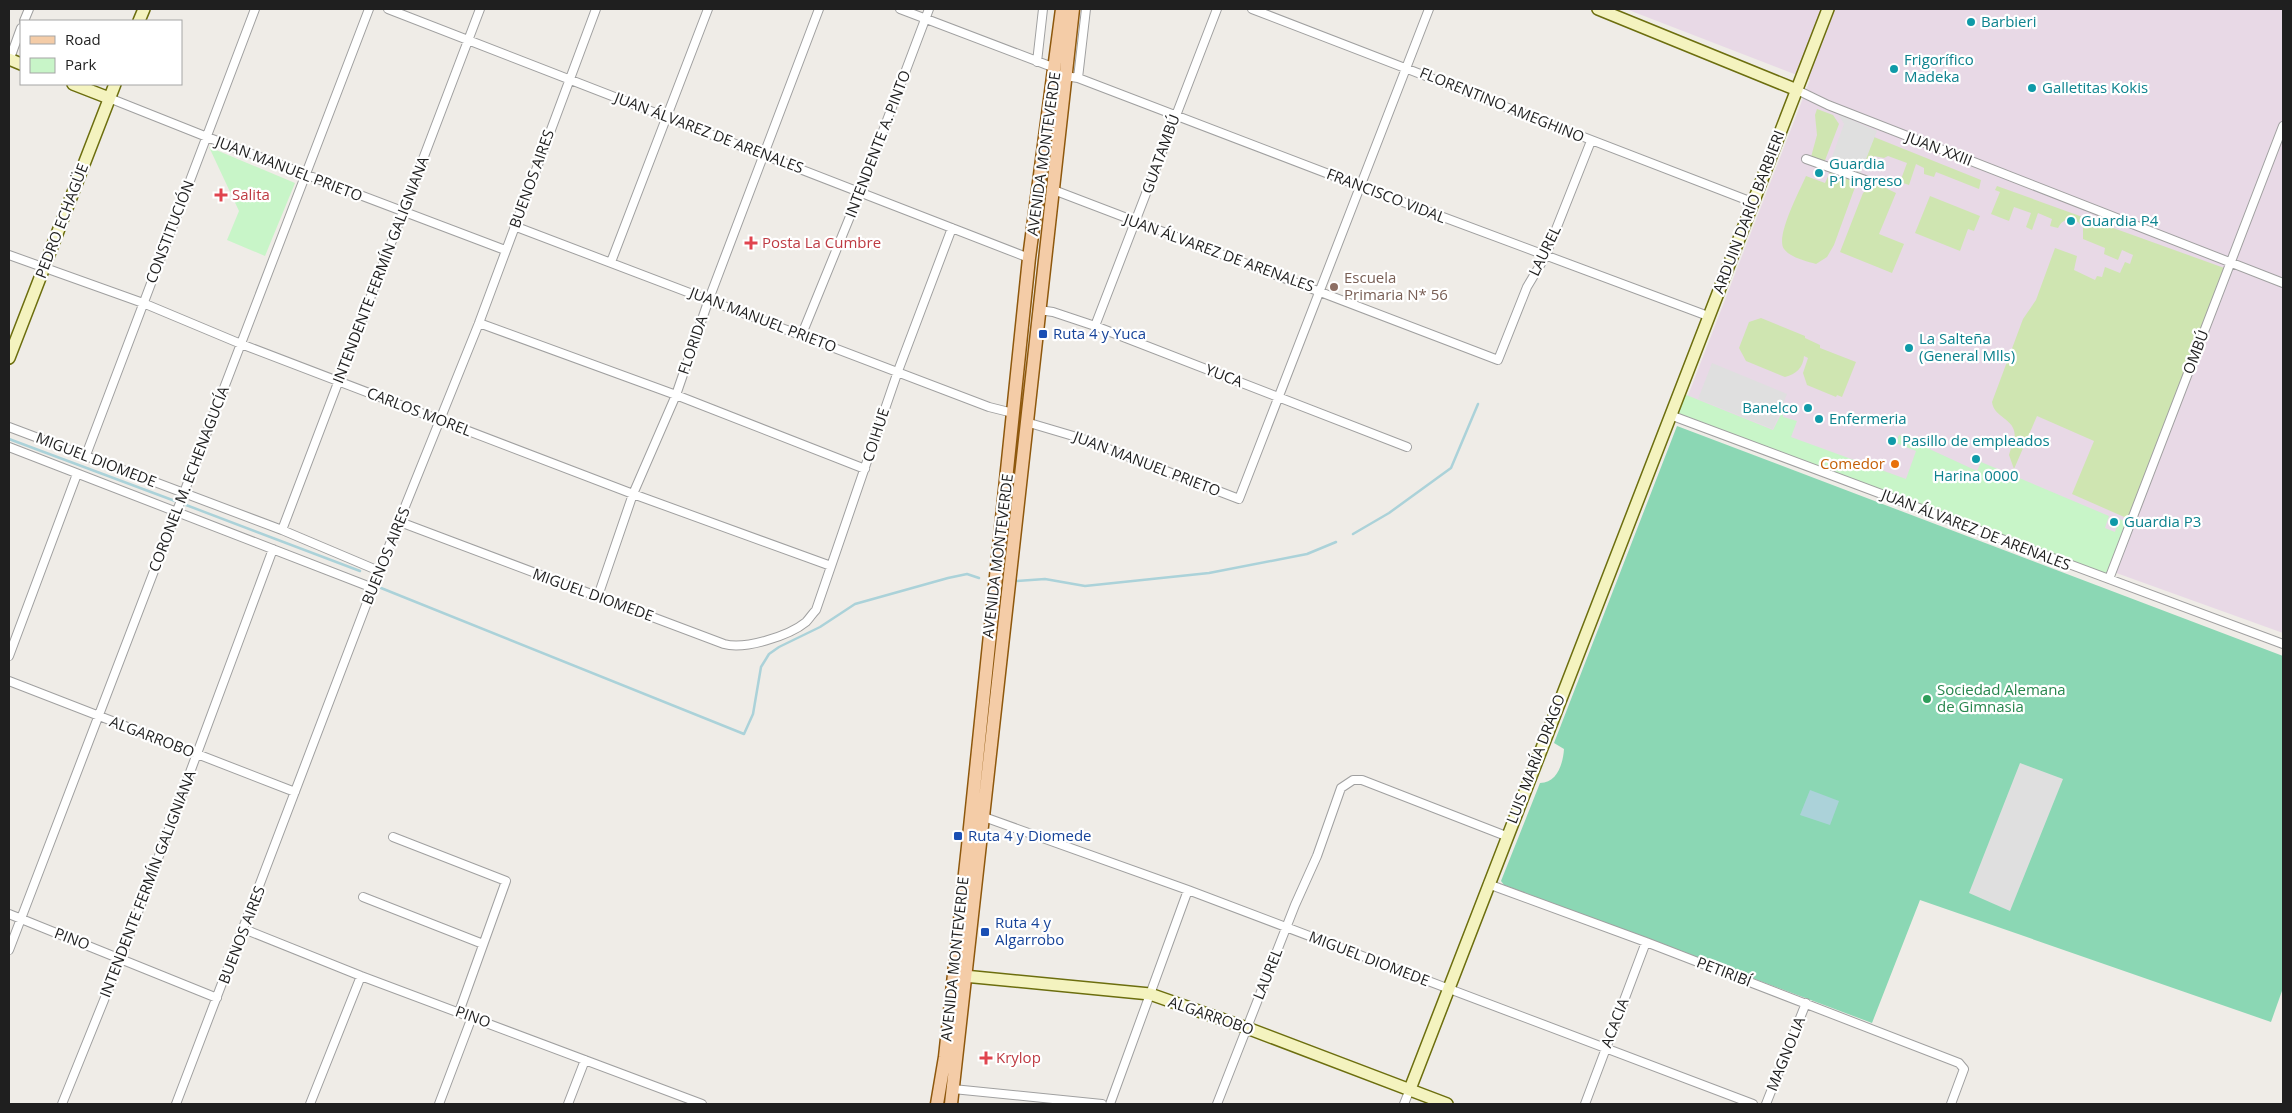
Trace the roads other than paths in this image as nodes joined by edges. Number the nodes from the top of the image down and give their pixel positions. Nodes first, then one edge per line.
1 (255, 9) edge
2 (369, 9) edge
3 (388, 9) edge
4 (480, 9) edge
5 (596, 9) edge
6 (708, 9) edge
7 (819, 9) edge
8 (900, 9) edge
9 (929, 9) edge
10 (1043, 9) edge
11 (1062, 9) edge
12 (1073, 9) edge
13 (1086, 9) edge
14 (1217, 9) edge
15 (1252, 9) edge
16 (1429, 9) edge
17 (1598, 9) edge
18 (1828, 9) edge
19 (925, 19) junction
20 (20, 31) edge
21 (468, 39) junction
22 (9, 60) edge
23 (1037, 62) junction
24 (1406, 67) junction
25 (1055, 68) junction
26 (1072, 77) junction
27 (568, 80) junction
28 (76, 85) edge
29 (115, 85) edge
30 (1797, 90) junction
31 (109, 98) junction
32 (1176, 114) junction
33 (668, 117) junction
34 (2283, 126) edge
35 (207, 138) junction
36 (1591, 141) junction
37 (764, 155) junction
38 (1806, 159) dead end
39 (304, 174) junction
40 (1868, 182) dead end
41 (1360, 186) junction
42 (1051, 190) junction
43 (860, 192) junction
44 (1752, 202) junction
45 (403, 213) junction
46 (1136, 222) junction
47 (514, 226) junction
48 (952, 228) junction
49 (505, 250) junction
50 (9, 255) edge
51 (1546, 257) junction
52 (1030, 258) junction
53 (612, 262) junction
54 (2230, 262) junction
55 (44, 268) junction
56 (2283, 283) edge
57 (1320, 290) junction
58 (709, 299) junction
59 (143, 303) junction
60 (1039, 310) junction
61 (1708, 316) junction
62 (479, 323) junction
63 (1095, 326) junction
64 (802, 334) junction
65 (241, 344) junction
66 (9, 358) edge
67 (1498, 360) joint
68 (898, 371) junction
69 (338, 380) junction
70 (676, 395) junction
71 (1278, 398) junction
72 (1013, 413) junction
73 (1670, 415) junction
74 (440, 419) junction
75 (1026, 422) junction
76 (9, 427) edge
77 (9, 447) edge
78 (1407, 447) dead end
79 (86, 455) junction
80 (865, 469) junction
81 (77, 474) junction
82 (183, 493) junction
83 (633, 494) junction
84 (177, 512) junction
85 (400, 522) junction
86 (282, 530) junction
87 (273, 550) junction
88 (831, 566) junction
89 (379, 571) junction
90 (2109, 579) junction
91 (372, 588) junction
92 (598, 596) junction
93 (789, 632) joint
94 (2283, 644) edge
95 (9, 656) edge
96 (9, 681) edge
97 (98, 716) junction
98 (197, 754) junction
99 (295, 792) junction
100 (984, 817) junction
101 (1506, 836) junction
102 (392, 837) dead end
103 (1488, 884) junction
104 (1188, 890) junction
105 (363, 896) dead end
106 (9, 914) edge
107 (20, 919) junction
108 (1287, 928) junction
109 (244, 929) junction
110 (1646, 942) junction
111 (483, 944) junction
112 (9, 950) edge
113 (121, 958) junction
114 (361, 976) junction
115 (964, 976) junction
116 (1447, 990) junction
117 (1150, 994) junction
118 (217, 998) junction
119 (1806, 1003) junction
120 (459, 1012) junction
121 (472, 1017) junction
122 (1247, 1028) junction
123 (1606, 1048) junction
124 (585, 1060) junction
125 (952, 1089) junction
126 (1410, 1090) junction
127 (62, 1104) edge
128 (176, 1104) edge
129 (310, 1104) edge
130 (439, 1104) edge
131 (568, 1104) edge
132 (702, 1104) edge
133 (938, 1104) edge
134 (951, 1104) edge
135 (1102, 1104) edge
136 (1110, 1104) edge
137 (1217, 1104) edge
138 (1404, 1104) edge
139 (1447, 1104) edge
140 (1585, 1104) edge
141 (1753, 1104) edge
142 (1766, 1104) edge
143 (1951, 1104) edge

1 - 35 street, CONSTITUCIÓN
2 - 39 street, CORONEL M. ECHENAGUCÍA
3 - 21 street, JUAN ÁLVAREZ DE ARENALES
4 - 21 street, INTENDENTE FERMÍN GALIGNIANA
5 - 27 street, BUENOS AIRES
6 - 33 street
7 - 37 street, FLORIDA
8 - 19 street
9 - 19 street, INTENDENTE A. PINTO
10 - 23 street, AVENIDA MONTEVERDE
11 - 25 main road, AVENIDA MONTEVERDE
12 - 26 main road, AVENIDA MONTEVERDE
13 - 26 street
14 - 32 street, GUATAMBÚ
15 - 24 street, FLORENTINO AMEGHINO
16 - 24 street
17 - 30 street, JUAN XXIII
18 - 30 street, ARDUIN DARÍO BARBIERI
19 - 23 street
19 - 43 street, INTENDENTE A. PINTO
20 - 22 street
21 - 27 street, JUAN ÁLVAREZ DE ARENALES
21 - 45 street, INTENDENTE FERMÍN GALIGNIANA
23 - 25 street
24 - 36 street, FLORENTINO AMEGHINO
24 - 41 street
25 - 52 main road, AVENIDA MONTEVERDE
26 - 32 street, FRANCISCO VIDAL
26 - 42 main road, AVENIDA MONTEVERDE
27 - 33 street, JUAN ÁLVAREZ DE ARENALES
27 - 47 street, BUENOS AIRES
28 - 31 street, JUAN MANUEL PRIETO
29 - 31 street, PEDRO ECHAGÜE
30 - 44 street, ARDUIN DARÍO BARBIERI
30 - 54 street, JUAN XXIII
31 - 35 street, JUAN MANUEL PRIETO
31 - 55 street, PEDRO ECHAGÜE
32 - 41 street, FRANCISCO VIDAL
32 - 46 street, GUATAMBÚ
33 - 37 street, JUAN ÁLVAREZ DE ARENALES
33 - 53 street
34 - 54 street, OMBÚ
35 - 39 street, JUAN MANUEL PRIETO
35 - 59 street, CONSTITUCIÓN
36 - 44 street, FLORENTINO AMEGHINO
36 - 51 street, LAUREL
37 - 43 street, JUAN ÁLVAREZ DE ARENALES
37 - 58 street, FLORIDA
38 - 40 street
39 - 45 street, JUAN MANUEL PRIETO
39 - 65 street, CORONEL M. ECHENAGUCÍA
41 - 51 street, FRANCISCO VIDAL
41 - 57 street
42 - 46 street, JUAN ÁLVAREZ DE ARENALES
42 - 60 main road, AVENIDA MONTEVERDE
43 - 48 street, JUAN ÁLVAREZ DE ARENALES
43 - 64 street, INTENDENTE A. PINTO
44 - 61 street, ARDUIN DARÍO BARBIERI
45 - 49 street, JUAN MANUEL PRIETO
45 - 69 street, INTENDENTE FERMÍN GALIGNIANA
46 - 57 street, JUAN ÁLVAREZ DE ARENALES
46 - 63 street, GUATAMBÚ
47 - 49 street, BUENOS AIRES
47 - 53 street, JUAN MANUEL PRIETO
48 - 52 street, JUAN ÁLVAREZ DE ARENALES
48 - 68 street, COIHUE
49 - 62 street, BUENOS AIRES
50 - 55 street, CARLOS MOREL
51 - 61 street, FRANCISCO VIDAL
51 - 67 street, LAUREL
52 - 72 main road, AVENIDA MONTEVERDE
53 - 58 street, JUAN MANUEL PRIETO
54 - 56 street, JUAN XXIII
54 - 90 street, OMBÚ
55 - 59 street, CARLOS MOREL
55 - 66 street, PEDRO ECHAGÜE
57 - 67 street, JUAN ÁLVAREZ DE ARENALES
57 - 71 street
58 - 64 street, JUAN MANUEL PRIETO
58 - 70 street, FLORIDA
59 - 65 street, CARLOS MOREL
59 - 79 street, CONSTITUCIÓN
60 - 63 street, YUCA
60 - 75 main road, AVENIDA MONTEVERDE
61 - 73 street, ARDUIN DARÍO BARBIERI
62 - 70 street
62 - 74 street, BUENOS AIRES
63 - 71 street, YUCA
64 - 68 street, JUAN MANUEL PRIETO
65 - 69 street, CARLOS MOREL
65 - 82 street, CORONEL M. ECHENAGUCÍA
68 - 72 street, JUAN MANUEL PRIETO
68 - 80 street, COIHUE
69 - 74 street, CARLOS MOREL
69 - 86 street, INTENDENTE FERMÍN GALIGNIANA
70 - 80 street
70 - 83 street, FLORIDA
71 - 75 street, JUAN MANUEL PRIETO
71 - 78 street, YUCA
72 - 133 main road, AVENIDA MONTEVERDE
73 - 90 street, JUAN ÁLVAREZ DE ARENALES
73 - 101 street, LUIS MARÍA DRAGO
74 - 83 street, CARLOS MOREL
74 - 85 street, BUENOS AIRES
75 - 100 main road, AVENIDA MONTEVERDE
76 - 79 street, MIGUEL DIOMEDE
77 - 81 street, MIGUEL DIOMEDE
79 - 82 street, MIGUEL DIOMEDE
80 - 88 street, COIHUE
81 - 84 street, MIGUEL DIOMEDE
81 - 95 street
82 - 84 street, CORONEL M. ECHENAGUCÍA
82 - 86 street, MIGUEL DIOMEDE
83 - 88 street, CARLOS MOREL
83 - 92 street, FLORIDA
84 - 87 street, MIGUEL DIOMEDE
84 - 97 street, CORONEL M. ECHENAGUCÍA
85 - 89 street, BUENOS AIRES
85 - 92 street, MIGUEL DIOMEDE
86 - 89 street, MIGUEL DIOMEDE
87 - 91 street, MIGUEL DIOMEDE
87 - 98 street, INTENDENTE FERMÍN GALIGNIANA
88 - 93 street, COIHUE
89 - 91 street, BUENOS AIRES
90 - 94 street, JUAN ÁLVAREZ DE ARENALES
91 - 99 street, BUENOS AIRES
92 - 93 street, MIGUEL DIOMEDE
96 - 97 street, ALGARROBO
97 - 98 street, ALGARROBO
97 - 107 street, CORONEL M. ECHENAGUCÍA
98 - 99 street, ALGARROBO
98 - 113 street, INTENDENTE FERMÍN GALIGNIANA
99 - 109 street, BUENOS AIRES
100 - 104 street, MIGUEL DIOMEDE
100 - 115 main road, AVENIDA MONTEVERDE
101 - 103 street, LUIS MARÍA DRAGO
101 - 108 street, LAUREL
102 - 111 street
103 - 110 street, PETIRIBÍ
103 - 116 street, LUIS MARÍA DRAGO
104 - 108 street, MIGUEL DIOMEDE
104 - 117 street
105 - 111 street
106 - 107 street, PINO
107 - 112 street, CORONEL M. ECHENAGUCÍA
107 - 113 street, PINO
108 - 116 street, MIGUEL DIOMEDE
108 - 122 street, LAUREL
109 - 114 street, PINO
109 - 118 street, BUENOS AIRES
110 - 119 street, PETIRIBÍ
110 - 123 street, ACACIA
111 - 120 street
113 - 118 street, PINO
113 - 127 street, INTENDENTE FERMÍN GALIGNIANA
114 - 120 street, PINO
114 - 129 street
115 - 117 street, ALGARROBO
115 - 125 main road, AVENIDA MONTEVERDE
116 - 123 street, MIGUEL DIOMEDE
116 - 126 street, LUIS MARÍA DRAGO
117 - 122 street, ALGARROBO
117 - 136 street
118 - 128 street, BUENOS AIRES
119 - 142 street, MAGNOLIA
119 - 143 street, PETIRIBÍ
120 - 121 street, PINO
121 - 124 street, PINO
121 - 130 street
122 - 126 street, ALGARROBO
122 - 137 street, LAUREL
123 - 140 street, ACACIA
123 - 141 street, MIGUEL DIOMEDE
124 - 131 street
124 - 132 street, PINO
125 - 134 main road, AVENIDA MONTEVERDE
125 - 135 street
126 - 138 street, LUIS MARÍA DRAGO
126 - 139 street, ALGARROBO

